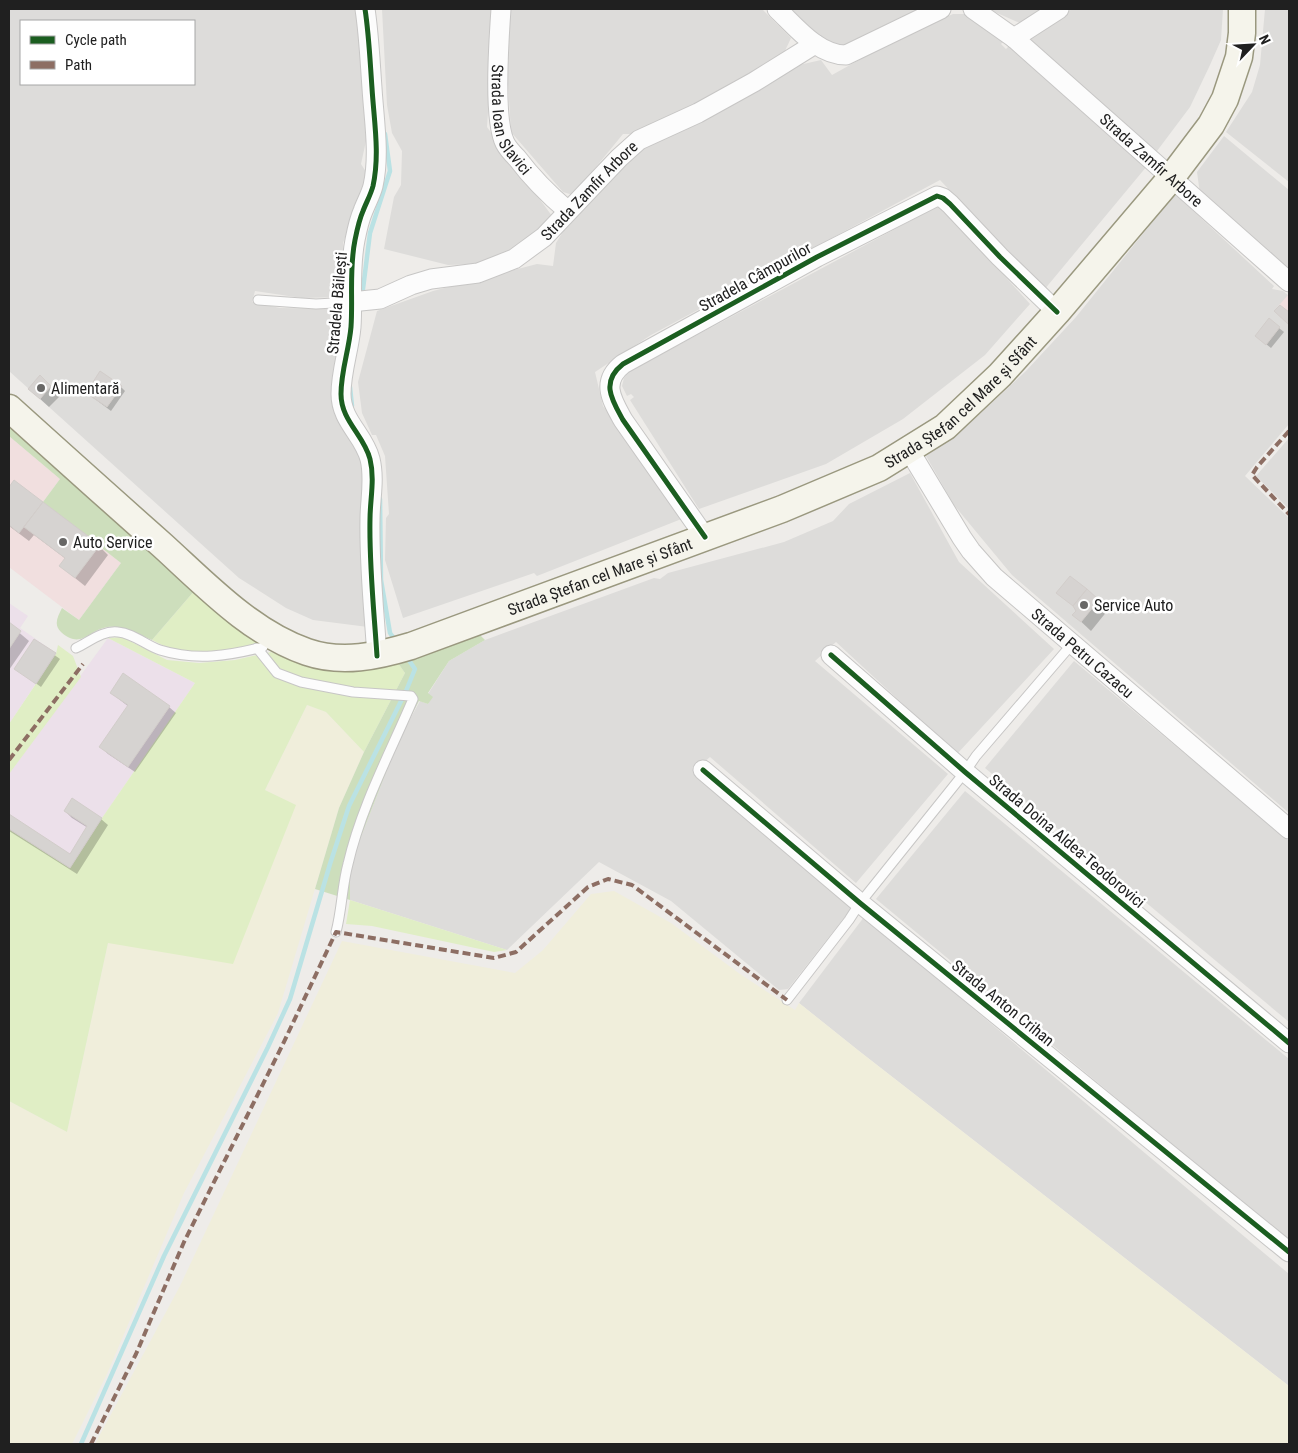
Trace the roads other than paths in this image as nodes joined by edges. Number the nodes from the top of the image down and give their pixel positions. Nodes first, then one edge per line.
1 (365, 9) edge
2 (501, 9) edge
3 (777, 9) edge
4 (941, 9) edge
5 (973, 9) edge
6 (1059, 9) edge
7 (1242, 9) edge
8 (1014, 38) junction
9 (815, 44) junction
10 (1172, 178) junction
11 (568, 211) junction
12 (1289, 282) edge
13 (258, 300) dead end
14 (351, 302) junction
15 (1057, 312) junction
16 (9, 408) edge
17 (909, 450) junction
18 (705, 538) junction
19 (282, 642) junction
20 (1072, 644) junction
21 (76, 648) dead end
22 (257, 648) junction
23 (392, 651) junction
24 (831, 655) dead end
25 (703, 770) dead end
26 (965, 772) junction
27 (1289, 828) edge
28 (860, 903) junction
29 (336, 932) dead end
30 (787, 1000) dead end
31 (1289, 1043) edge
32 (1289, 1252) edge

1 - 14 street, Stradela Băilești
2 - 11 street, Strada Ioan Slavici
3 - 9 street
4 - 9 street
5 - 8 street, Strada Zamfir Arbore
6 - 8 street
7 - 10 main road, Strada Ștefan cel Mare și Sfânt
8 - 10 street, Strada Zamfir Arbore
9 - 11 street, Strada Zamfir Arbore
10 - 12 street, Strada Zamfir Arbore
10 - 15 main road, Strada Ștefan cel Mare și Sfânt
11 - 14 street, Strada Zamfir Arbore
13 - 14 lane
14 - 23 street, Stradela Băilești
15 - 17 main road, Strada Ștefan cel Mare și Sfânt
15 - 18 street, Stradela Câmpurilor
16 - 19 main road, Strada Ștefan cel Mare și Sfânt
17 - 18 main road, Strada Ștefan cel Mare și Sfânt
17 - 20 street, Strada Petru Cazacu
18 - 23 main road, Strada Ștefan cel Mare și Sfânt
19 - 22 lane
19 - 23 main road, Strada Ștefan cel Mare și Sfânt
20 - 26 lane
20 - 27 street, Strada Petru Cazacu
21 - 22 lane
22 - 29 lane
24 - 26 street, Strada Doina Aldea-Teodorovici
25 - 28 street, Strada Anton Crihan
26 - 28 lane
26 - 31 street, Strada Doina Aldea-Teodorovici
28 - 30 lane
28 - 32 street, Strada Anton Crihan

